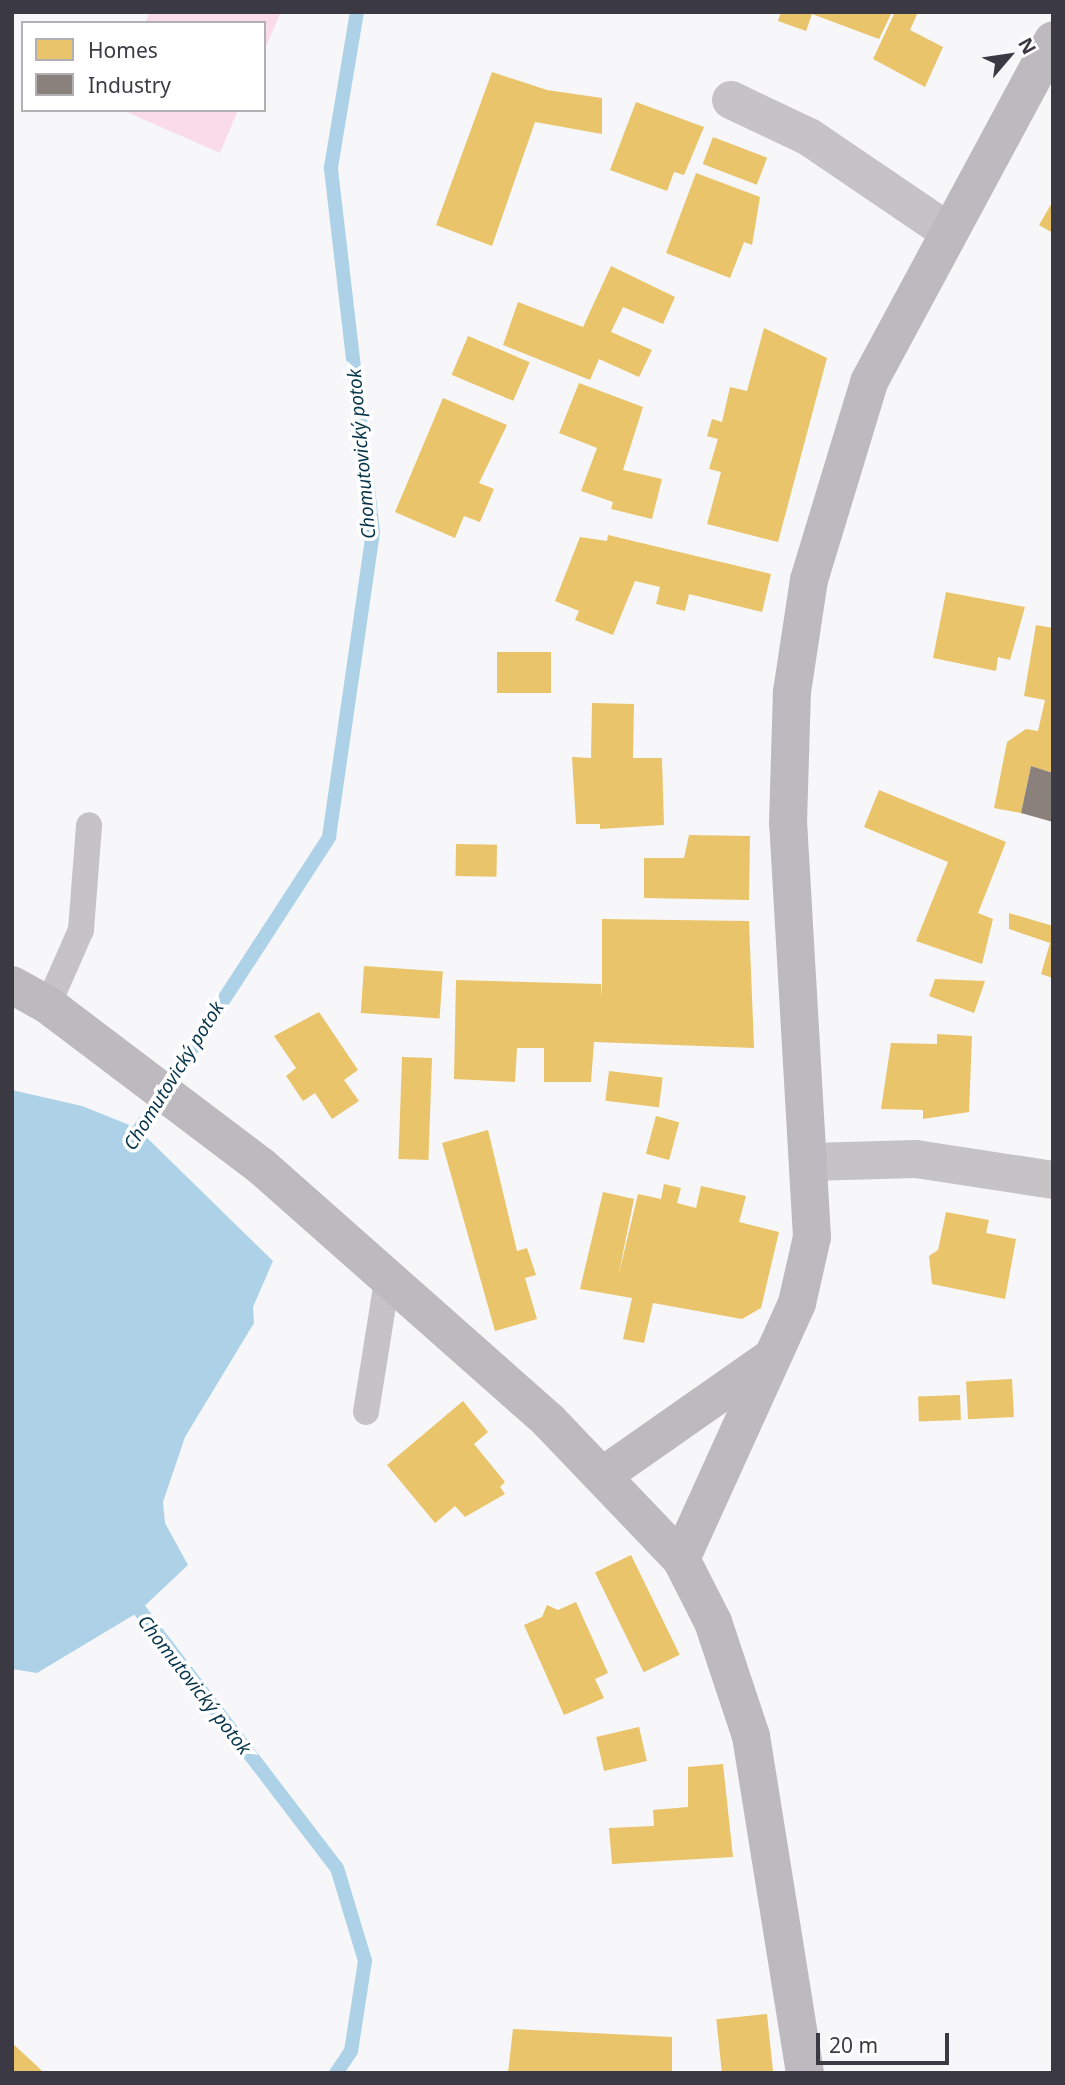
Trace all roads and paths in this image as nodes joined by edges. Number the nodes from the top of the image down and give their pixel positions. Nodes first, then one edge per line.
1 (1053, 40) edge
2 (731, 100) dead end
3 (947, 230) junction
4 (89, 825) dead end
5 (12, 985) edge
6 (48, 1005) junction
7 (811, 1162) junction
8 (1053, 1180) edge
9 (388, 1275) junction
10 (769, 1359) junction
11 (366, 1412) dead end
12 (605, 1474) junction
13 (681, 1559) junction
14 (806, 2073) edge

1 - 3 street
2 - 3 street
3 - 7 street
4 - 6 lane
5 - 6 street
6 - 9 street
7 - 8 street
7 - 10 street
9 - 11 lane
9 - 12 street
10 - 12 street
10 - 13 street
12 - 13 street
13 - 14 street

